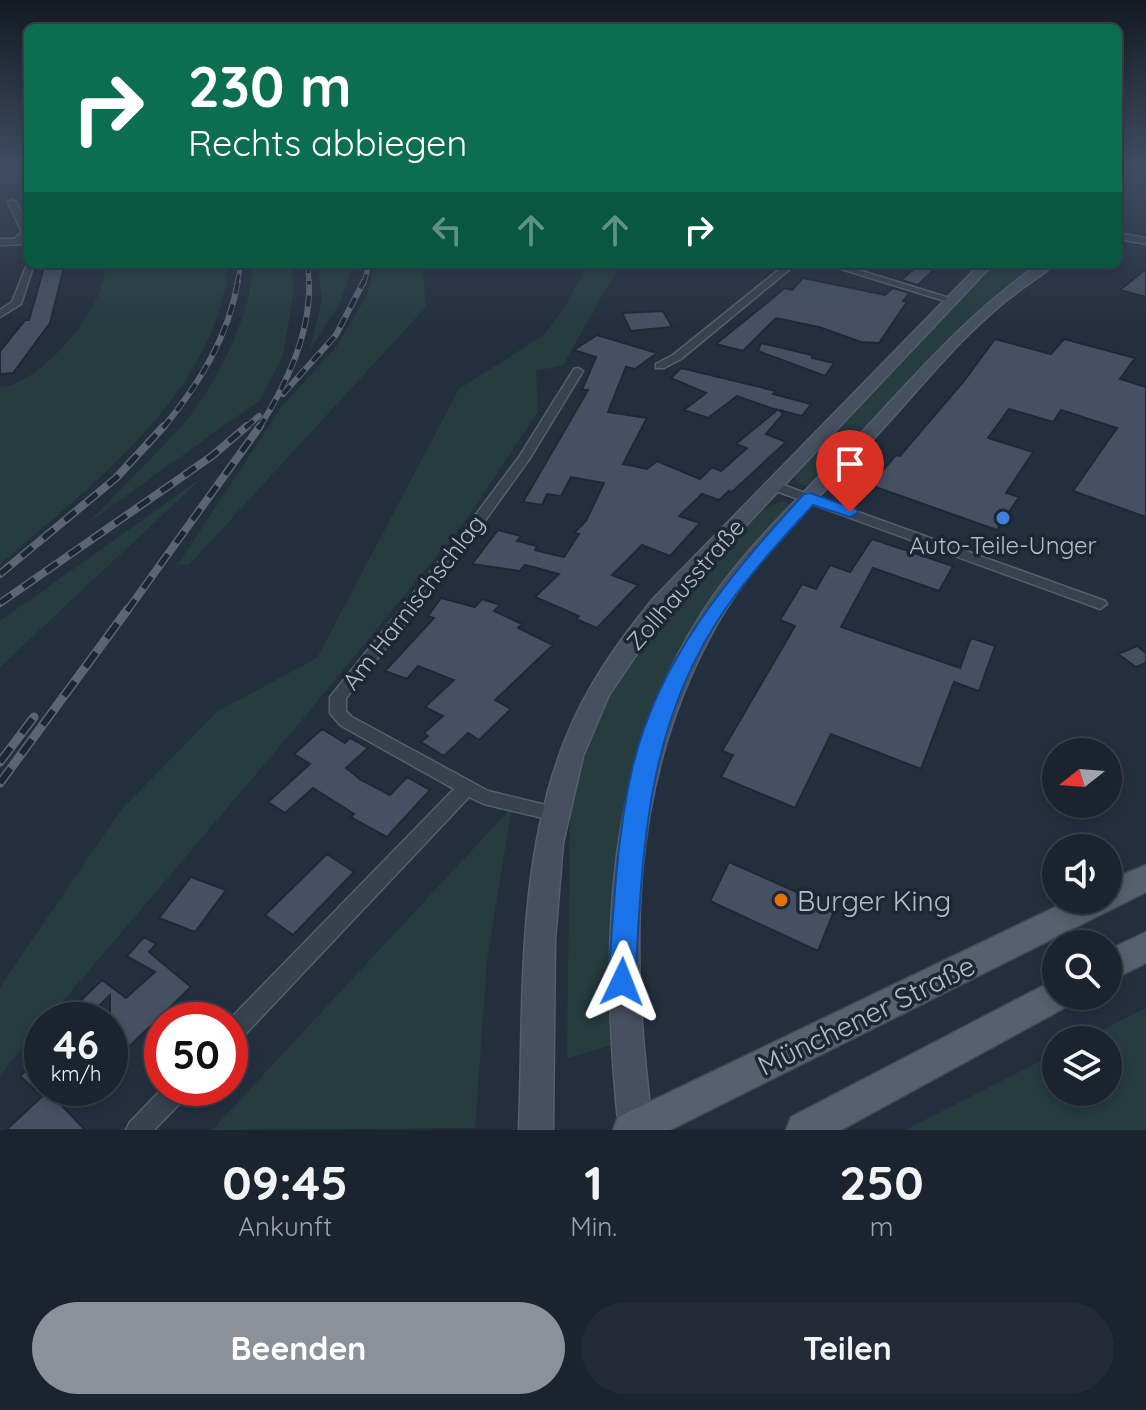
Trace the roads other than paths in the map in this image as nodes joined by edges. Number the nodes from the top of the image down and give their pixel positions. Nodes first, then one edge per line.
1 (24, 235) edge
2 (1122, 237) edge
3 (17, 241) junction
4 (1146, 241) edge
5 (0, 242) edge
6 (24, 244) edge
7 (29, 268) edge
8 (787, 268) edge
9 (843, 268) edge
10 (983, 268) edge
11 (1043, 268) edge
12 (951, 300) junction
13 (0, 314) edge
14 (660, 366) dead end
15 (578, 371) dead end
16 (772, 485) junction
17 (810, 498) junction
18 (1100, 604) dead end
19 (466, 788) junction
20 (556, 814) junction
21 (1146, 878) edge
22 (1122, 889) edge
23 (1072, 914) edge
24 (1146, 947) edge
25 (1122, 960) edge
26 (1042, 1002) edge
27 (248, 1015) edge
28 (161, 1106) edge
29 (634, 1129) edge
30 (138, 1130) edge
31 (536, 1130) edge
32 (804, 1130) edge

1 - 3 street
2 - 4 street
3 - 5 street
3 - 6 street
7 - 13 street
8 - 14 street
9 - 12 street
10 - 12 main road, Zollhausstraße
11 - 17 main road, Zollhausstraße
12 - 16 main road, Zollhausstraße
15 - 19 street, Am Harnischschlag
16 - 17 street
16 - 20 main road, Zollhausstraße
17 - 18 street
17 - 29 main road, Zollhausstraße
19 - 20 street, Am Harnischschlag
19 - 27 street
20 - 31 main road, Zollhausstraße
21 - 22 main road
23 - 29 main road, Münchener Straße
24 - 25 main road
26 - 32 main road
28 - 30 street

